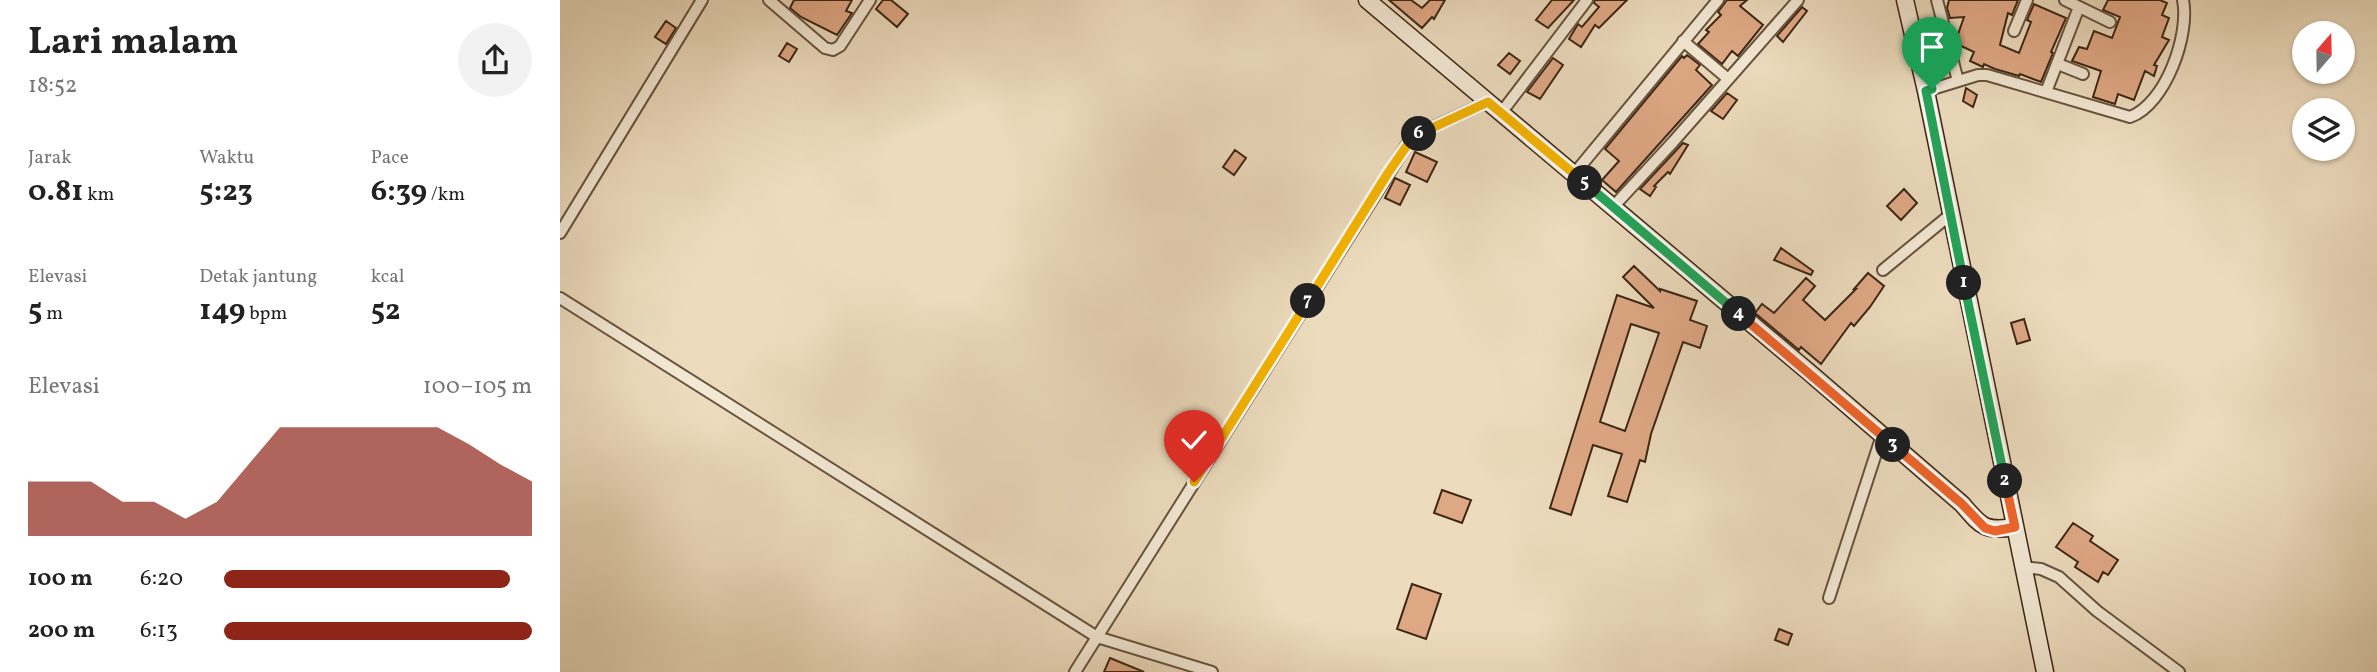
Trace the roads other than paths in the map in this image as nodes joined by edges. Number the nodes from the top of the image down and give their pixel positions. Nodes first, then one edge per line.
1 (702, 0) edge
2 (769, 0) edge
3 (870, 0) edge
4 (1367, 0) edge
5 (1587, 0) edge
6 (1718, 0) edge
7 (1798, 0) edge
8 (1905, 0) edge
9 (1937, 0) edge
10 (2027, 0) edge
11 (2065, 0) edge
12 (2183, 0) edge
13 (2084, 6) edge
14 (2110, 22) dead end
15 (2014, 31) dead end
16 (1683, 41) junction
17 (2058, 64) junction
18 (2083, 74) dead end
19 (1727, 78) junction
20 (1958, 81) junction
21 (1929, 90) junction
22 (2046, 92) junction
23 (1488, 102) junction
24 (1501, 113) junction
25 (1574, 174) junction
26 (1613, 207) junction
27 (1951, 214) junction
28 (560, 233) edge
29 (1883, 270) dead end
30 (560, 298) edge
31 (1882, 435) junction
32 (2015, 527) junction
33 (2023, 567) junction
34 (1829, 598) dead end
35 (1097, 637) junction
36 (1079, 671) edge
37 (1212, 672) edge
38 (2045, 672) edge
39 (2179, 672) edge

1 - 28 street
2 - 3 street
4 - 23 main road
5 - 24 street
6 - 16 street
7 - 19 street
8 - 21 main road
9 - 20 street
10 - 15 street
11 - 13 street
12 - 22 street
13 - 14 street
13 - 17 street
16 - 19 street
16 - 25 street
17 - 18 street
17 - 22 street
19 - 26 street
20 - 21 street
20 - 22 street
21 - 27 main road
23 - 24 main road
23 - 35 street
24 - 25 main road
25 - 26 main road
26 - 31 main road
27 - 29 street
27 - 32 main road
30 - 35 street
31 - 32 main road
31 - 34 street
32 - 33 main road
33 - 38 main road
33 - 39 street
35 - 36 street
35 - 37 street

